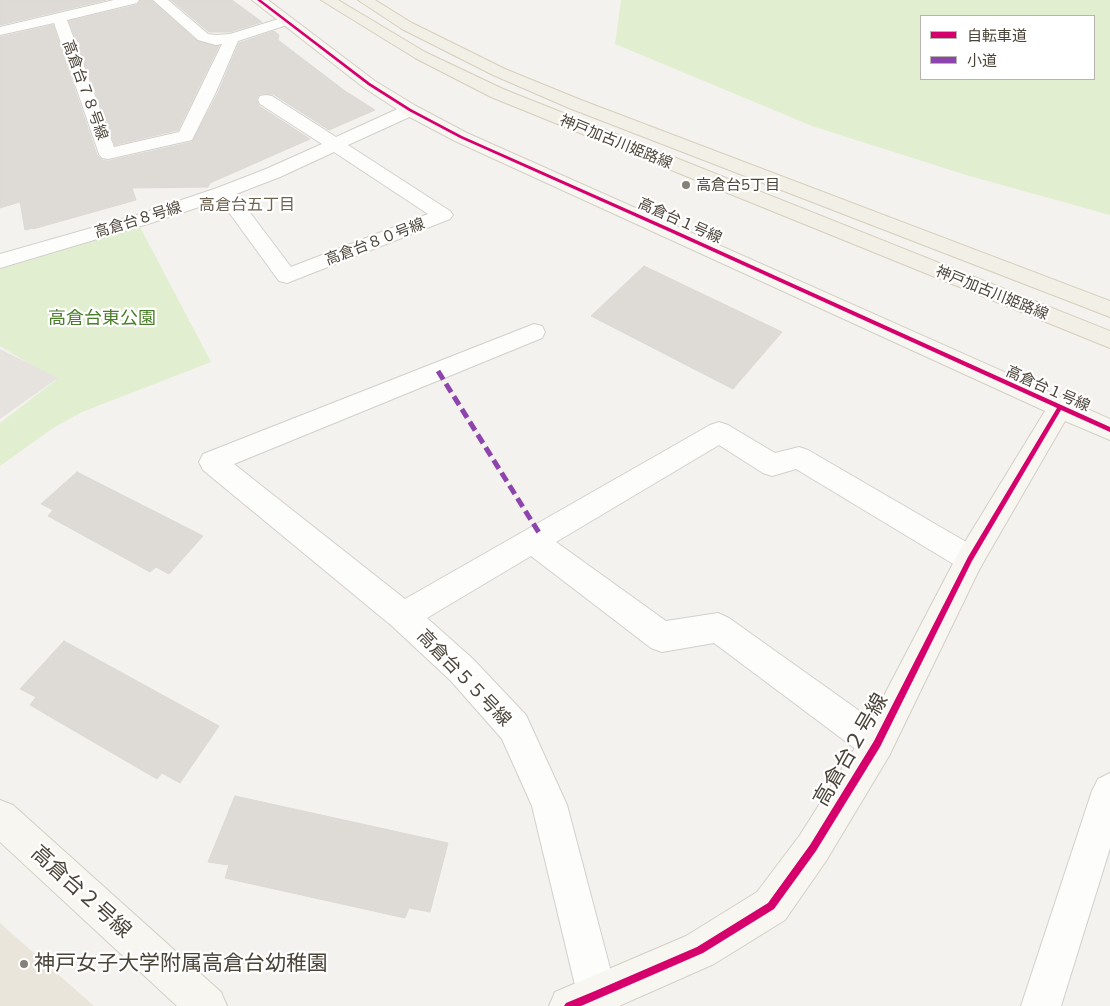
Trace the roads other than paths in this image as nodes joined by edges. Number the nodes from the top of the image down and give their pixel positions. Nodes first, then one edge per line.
1 (132, 0) edge
2 (160, 0) edge
3 (259, 0) edge
4 (328, 0) edge
5 (365, 0) edge
6 (59, 17) junction
7 (285, 20) junction
8 (0, 31) edge
9 (232, 38) junction
10 (266, 100) dead end
11 (410, 110) junction
12 (337, 145) junction
13 (224, 192) junction
14 (0, 261) edge
15 (1110, 309) edge
16 (534, 332) dead end
17 (1110, 340) edge
18 (1060, 408) junction
19 (1110, 430) edge
20 (533, 541) junction
21 (970, 558) junction
22 (403, 616) junction
23 (877, 744) junction
24 (1110, 792) edge
25 (3, 825) edge
26 (589, 1002) edge
27 (207, 1006) edge
28 (1041, 1006) edge

1 - 6 street
2 - 9 street
3 - 7 street, 高倉台１号線
4 - 17 main road, 神戸加古川姫路線
5 - 15 main road, 神戸加古川姫路線
6 - 8 street
6 - 9 street, 高倉台７８号線
7 - 9 street
7 - 11 street, 高倉台１号線
10 - 12 street
11 - 12 street, 高倉台８号線
11 - 18 street, 高倉台１号線
12 - 13 street, 高倉台８号線
12 - 13 street, 高倉台８０号線
13 - 14 street, 高倉台８号線
16 - 22 street, 高倉台５５号線
18 - 19 street, 高倉台１号線
18 - 21 street, 高倉台２号線
20 - 21 street
20 - 22 street
20 - 23 street
21 - 23 street, 高倉台２号線
22 - 26 street, 高倉台５５号線
23 - 26 street, 高倉台２号線
24 - 28 street
25 - 27 street, 高倉台２号線

